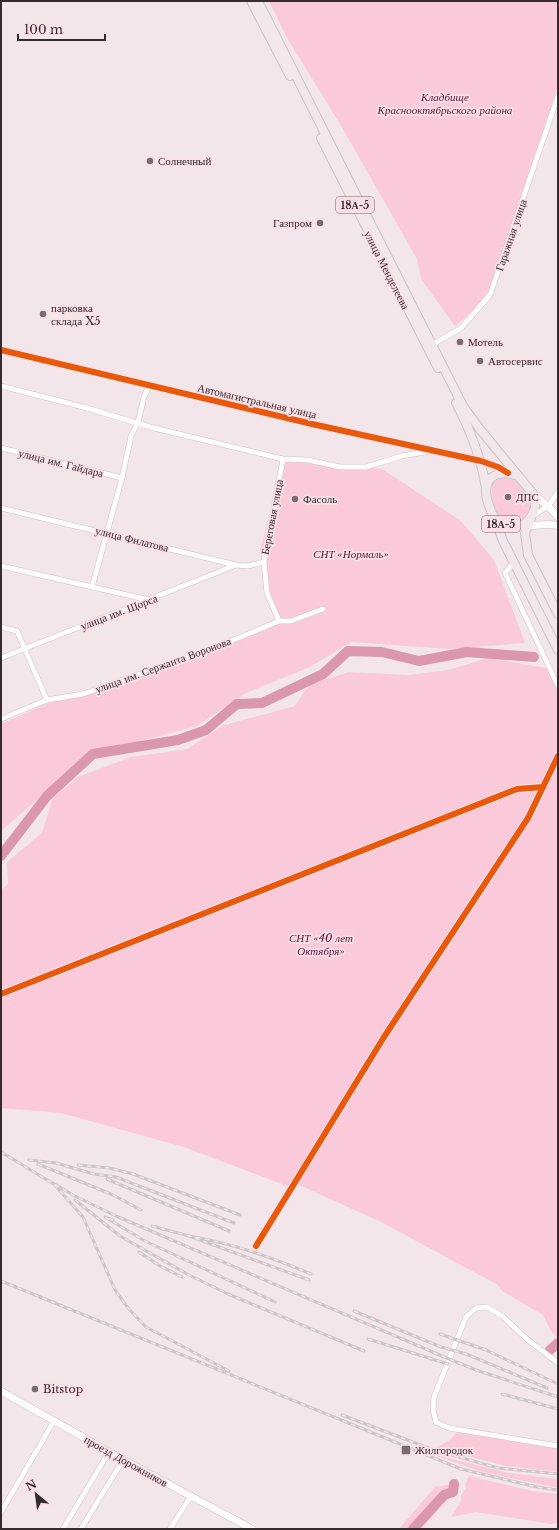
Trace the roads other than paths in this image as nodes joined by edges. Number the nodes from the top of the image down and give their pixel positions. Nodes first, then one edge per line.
1 (251, 1) edge
2 (258, 1) edge
3 (558, 96) edge
4 (430, 346) junction
5 (1, 350) edge
6 (11, 353) junction
7 (1, 356) edge
8 (1, 386) edge
9 (148, 386) junction
10 (138, 422) junction
11 (1, 448) edge
12 (434, 451) junction
13 (283, 459) junction
14 (481, 461) junction
15 (508, 473) junction
16 (518, 476) junction
17 (122, 478) junction
18 (486, 489) junction
19 (558, 492) edge
20 (534, 495) junction
21 (548, 506) junction
22 (1, 508) edge
23 (531, 517) junction
24 (558, 518) edge
25 (496, 522) junction
26 (516, 526) junction
27 (558, 526) edge
28 (528, 527) junction
29 (107, 532) junction
30 (264, 562) junction
31 (514, 562) junction
32 (236, 565) junction
33 (1, 566) edge
34 (92, 587) junction
35 (150, 600) junction
36 (323, 609) dead end
37 (558, 614) edge
38 (279, 622) junction
39 (1, 627) edge
40 (25, 648) junction
41 (558, 650) edge
42 (1, 658) edge
43 (558, 686) edge
44 (47, 700) junction
45 (1, 719) edge
46 (558, 756) edge
47 (543, 787) junction
48 (1, 994) edge
49 (256, 1246) dead end
50 (558, 1363) edge
51 (1, 1391) edge
52 (54, 1421) junction
53 (558, 1446) edge
54 (109, 1452) junction
55 (123, 1460) junction
56 (191, 1496) junction
57 (1, 1512) edge
58 (63, 1529) edge
59 (81, 1529) edge
60 (170, 1529) edge
61 (252, 1529) edge

1 - 4 highway, улица Менделеева / 18А-5
2 - 4 highway, улица Менделеева / 18А-5
3 - 4 street, Гаражная улица
4 - 14 highway, улица Менделеева / 18А-5
4 - 16 highway, улица Менделеева / 18А-5
5 - 6 street, Автомагистральная улица
6 - 7 street
6 - 9 street, Автомагистральная улица
8 - 10 street
9 - 10 street
9 - 12 street, Автомагистральная улица
10 - 13 street
10 - 17 street
11 - 17 street, улица им. Гайдара
12 - 13 street
12 - 14 street, Автомагистральная улица
13 - 30 street, Береговая улица
14 - 15 street, Автомагистральная улица
14 - 18 highway, 18А-5
15 - 16 highway
15 - 18 highway
16 - 20 highway, 18А-5
17 - 29 street
18 - 25 highway, 18А-5
19 - 21 street
20 - 21 main road
20 - 23 highway, 18А-5
21 - 23 street
21 - 24 main road
22 - 29 street, улица Филатова
23 - 26 highway, 18А-5
23 - 28 highway, 18А-5
25 - 26 highway, 18А-5
25 - 31 highway, 18А-5
26 - 28 main road
27 - 28 main road
28 - 37 highway, 18А-5
29 - 32 street, улица Филатова
29 - 34 street
30 - 32 street, улица Филатова
30 - 38 street, Береговая улица
31 - 41 highway, 18А-5
31 - 43 street
32 - 35 street, улица им. Щорса
33 - 34 street
34 - 35 street
35 - 40 street, улица им. Щорса
36 - 38 street, улица им. Сержанта Воронова
38 - 44 street, улица им. Сержанта Воронова
39 - 40 street
40 - 42 street, улица им. Щорса
40 - 44 street
44 - 45 street, улица им. Сержанта Воронова
46 - 47 street
47 - 48 street
47 - 49 street
50 - 53 street
51 - 52 main road, проезд Дорожников
52 - 54 main road, проезд Дорожников
52 - 57 street
54 - 55 main road, проезд Дорожников
54 - 58 street
55 - 56 main road, проезд Дорожников
55 - 59 street
56 - 60 street
56 - 61 main road, проезд Дорожников

